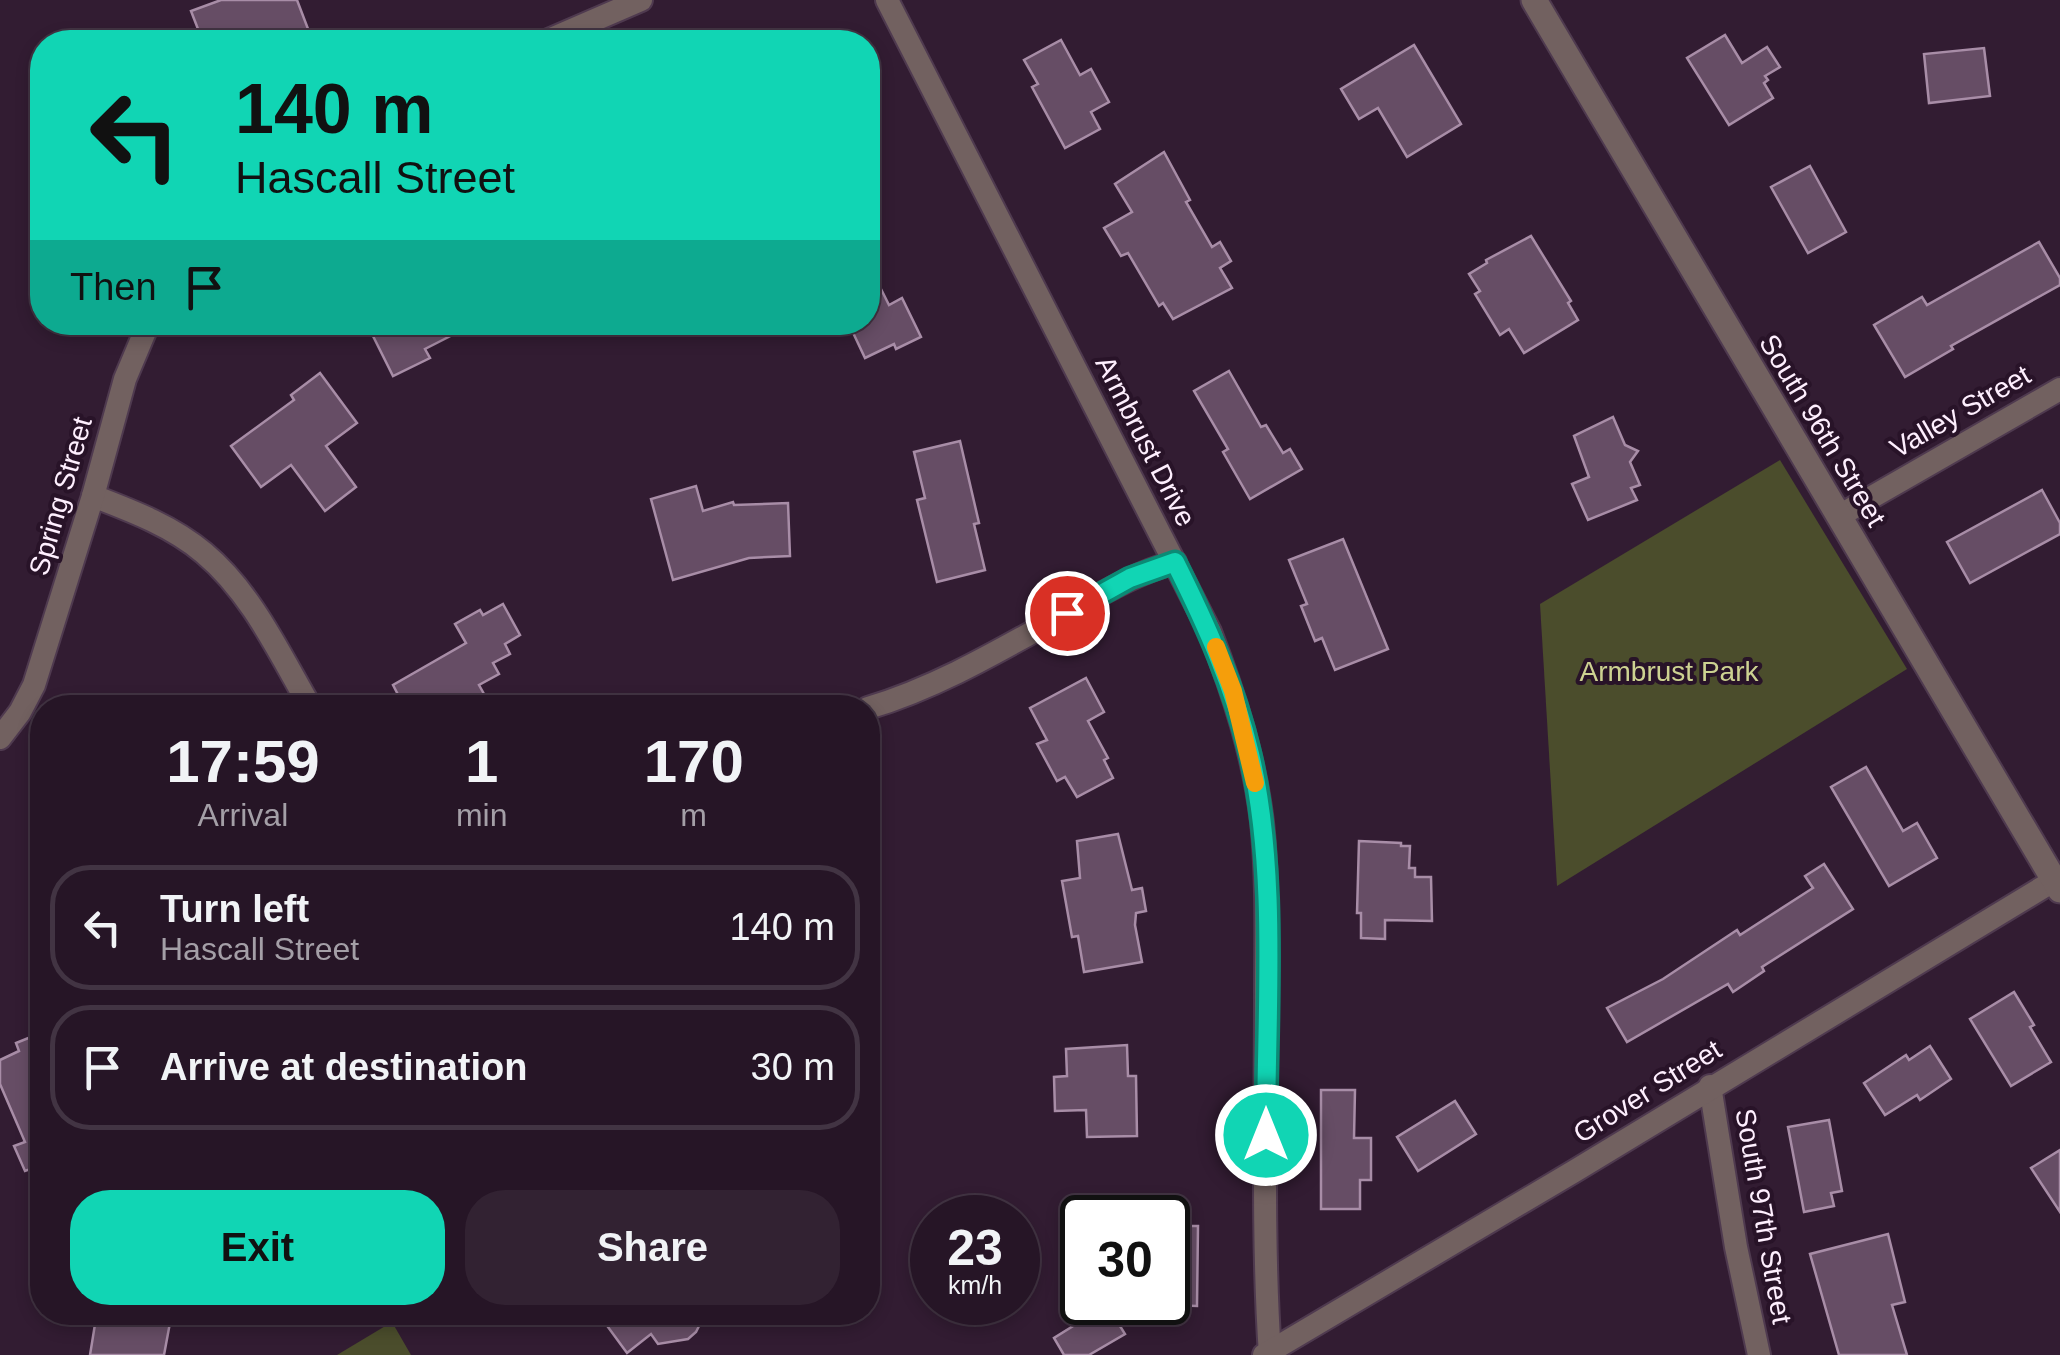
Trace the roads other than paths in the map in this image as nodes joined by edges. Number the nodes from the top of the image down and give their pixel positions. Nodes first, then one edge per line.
1 (641, 0) edge
2 (887, 0) edge
3 (1534, 0) edge
4 (572, 30) edge
5 (144, 335) edge
6 (2060, 389) edge
7 (93, 496) junction
8 (1839, 516) junction
9 (1175, 562) junction
10 (303, 695) edge
11 (880, 704) edge
12 (0, 738) edge
13 (2058, 882) edge
14 (1710, 1086) junction
15 (1268, 1354) edge
16 (1760, 1355) edge

1 - 4 street
2 - 9 street, Armbrust Drive
3 - 8 street, South 96th Street
5 - 7 street, Spring Street
6 - 8 street, Valley Street
7 - 10 street
7 - 12 street, Spring Street
8 - 13 street, South 96th Street
9 - 11 street
9 - 15 street, Armbrust Drive
13 - 14 street, Grover Street
14 - 15 street, Grover Street
14 - 16 street, South 97th Street

